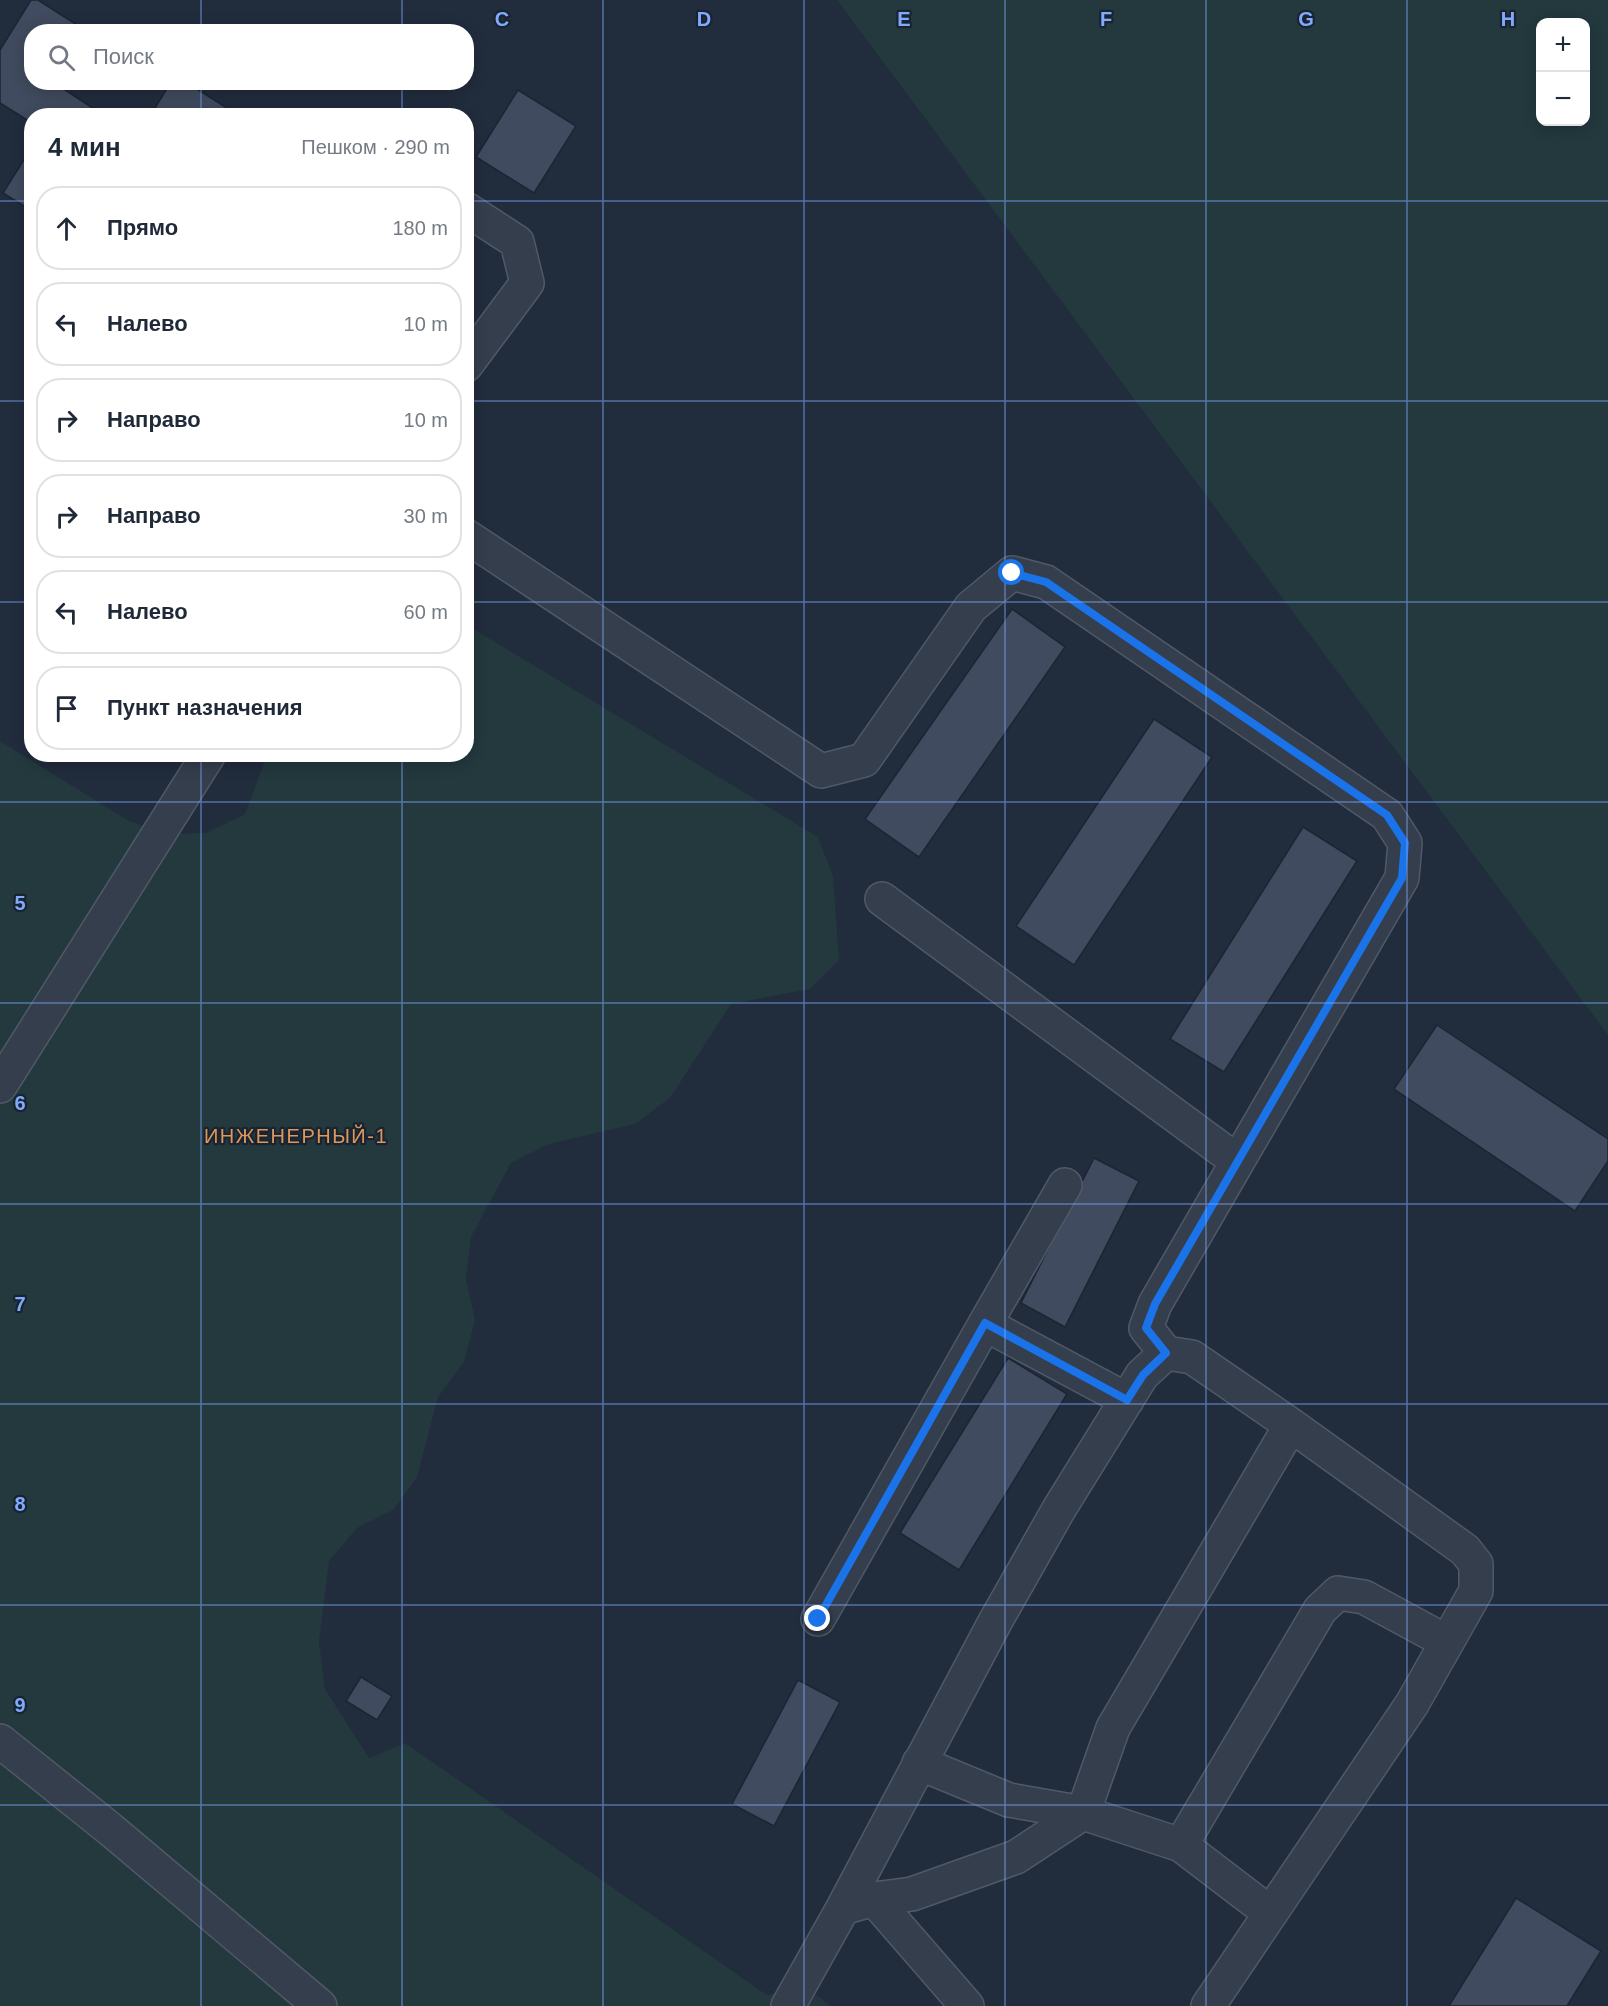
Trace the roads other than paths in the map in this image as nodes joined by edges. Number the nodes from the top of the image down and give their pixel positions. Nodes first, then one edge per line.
1 (474, 214) edge
2 (474, 354) edge
3 (474, 541) edge
4 (204, 762) edge
5 (882, 899) dead end
6 (0, 1086) edge
7 (1237, 1161) junction
8 (1065, 1185) dead end
9 (985, 1323) junction
10 (1166, 1353) junction
11 (1127, 1400) junction
12 (1291, 1425) junction
13 (818, 1619) dead end
14 (1447, 1642) junction
15 (0, 1741) edge
16 (919, 1762) junction
17 (1083, 1813) junction
18 (1181, 1845) junction
19 (874, 1899) junction
20 (843, 1908) junction
21 (1270, 1913) junction
22 (320, 2006) edge
23 (788, 2006) edge
24 (968, 2006) edge
25 (1209, 2006) edge

1 - 2 street
3 - 7 street
4 - 6 street
5 - 7 street
7 - 10 street
8 - 9 street
9 - 11 street
9 - 13 street
10 - 11 street
10 - 12 street
11 - 16 street
12 - 14 street
12 - 17 street
14 - 18 street
14 - 21 street
15 - 22 street
16 - 17 street
16 - 20 street
17 - 18 street
17 - 19 street
18 - 21 street
19 - 20 street
19 - 24 street
20 - 23 street
21 - 25 street

